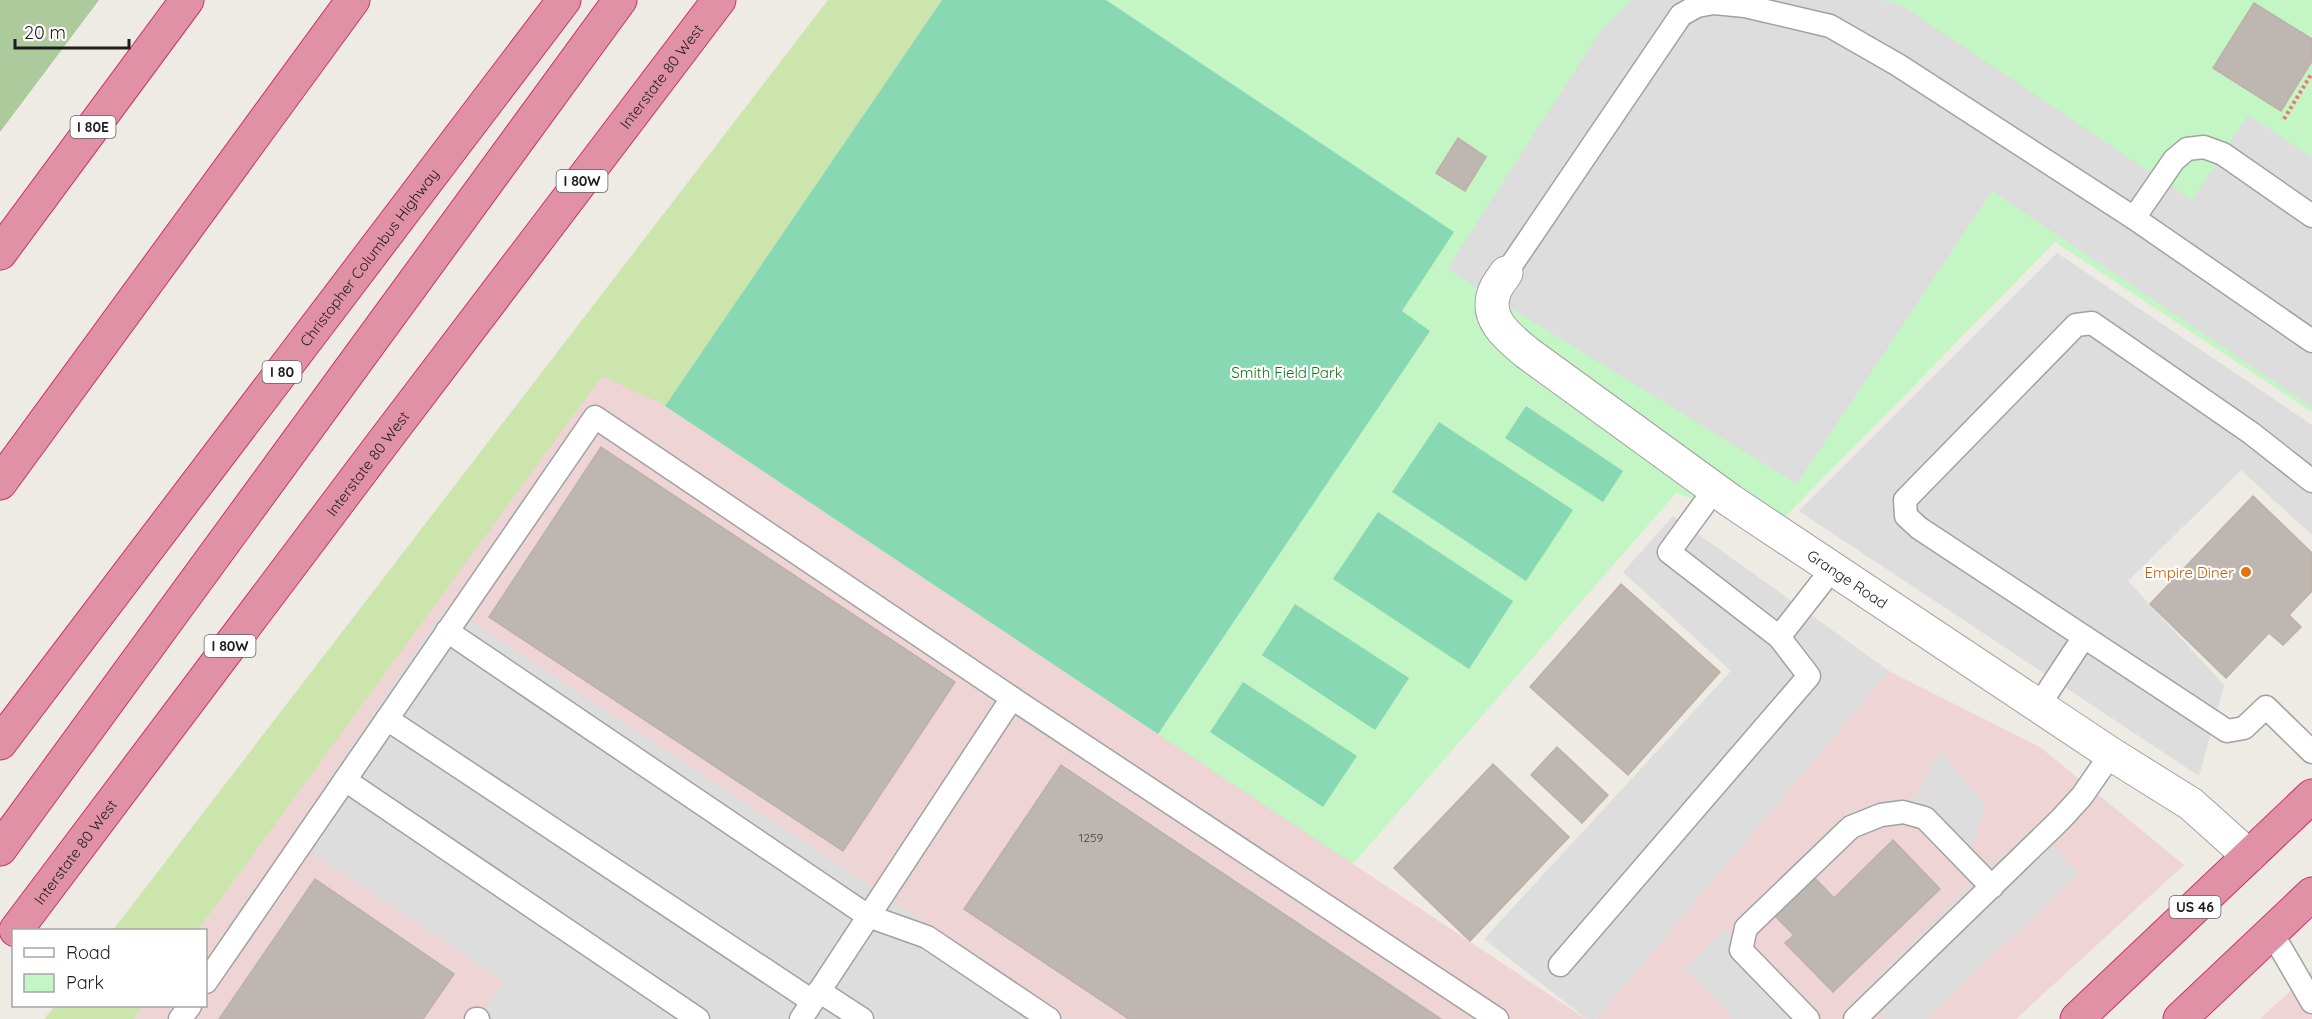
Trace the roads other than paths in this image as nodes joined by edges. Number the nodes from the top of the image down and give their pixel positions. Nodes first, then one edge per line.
1 (187, 0) edge
2 (353, 0) edge
3 (564, 0) edge
4 (620, 0) edge
5 (719, 0) edge
6 (2312, 216) edge
7 (2134, 218) junction
8 (0, 253) edge
9 (1506, 273) joint
10 (2312, 341) edge
11 (2312, 481) edge
12 (0, 483) edge
13 (1715, 489) junction
14 (1833, 568) junction
15 (447, 631) junction
16 (1779, 637) junction
17 (2084, 637) junction
18 (1012, 698) junction
19 (2039, 705) junction
20 (387, 719) junction
21 (0, 743) edge
22 (2312, 753) edge
23 (2111, 754) junction
24 (345, 780) junction
25 (2312, 796) edge
26 (0, 849) edge
27 (2249, 856) junction
28 (1992, 887) junction
29 (2312, 894) edge
30 (868, 916) junction
31 (17, 929) edge
32 (2272, 933) junction
33 (12, 937) edge
34 (0, 952) edge
35 (1560, 965) dead end
36 (207, 981) edge
37 (2312, 1002) edge
38 (811, 1004) edge
39 (698, 1019) edge
40 (862, 1019) edge
41 (1049, 1019) edge
42 (1497, 1019) edge
43 (1808, 1019) edge
44 (1855, 1019) edge
45 (2078, 1019) edge
46 (2180, 1019) edge

1 - 8 highway, I 80E
2 - 12 highway
3 - 21 highway, Christopher Columbus Highway / I 80
4 - 26 highway
5 - 31 highway, Interstate 80 West / I 80W
6 - 7 lane
7 - 9 lane
7 - 10 lane
9 - 13 street, Grange Road
11 - 17 lane
13 - 14 street, Grange Road
13 - 16 lane
14 - 16 lane
14 - 19 street, Grange Road
15 - 18 lane
15 - 20 lane
15 - 30 lane
16 - 35 lane
17 - 19 lane
17 - 22 lane
18 - 30 lane
18 - 42 lane
19 - 23 street, Grange Road
20 - 24 lane
20 - 38 lane
23 - 27 street, Grange Road
23 - 28 lane
24 - 36 lane
24 - 39 lane
25 - 27 highway, US 46
27 - 45 highway, US 46
28 - 43 lane
28 - 44 lane
29 - 32 highway
30 - 38 lane
30 - 41 lane
32 - 37 lane
32 - 46 highway
33 - 34 highway
38 - 40 lane

